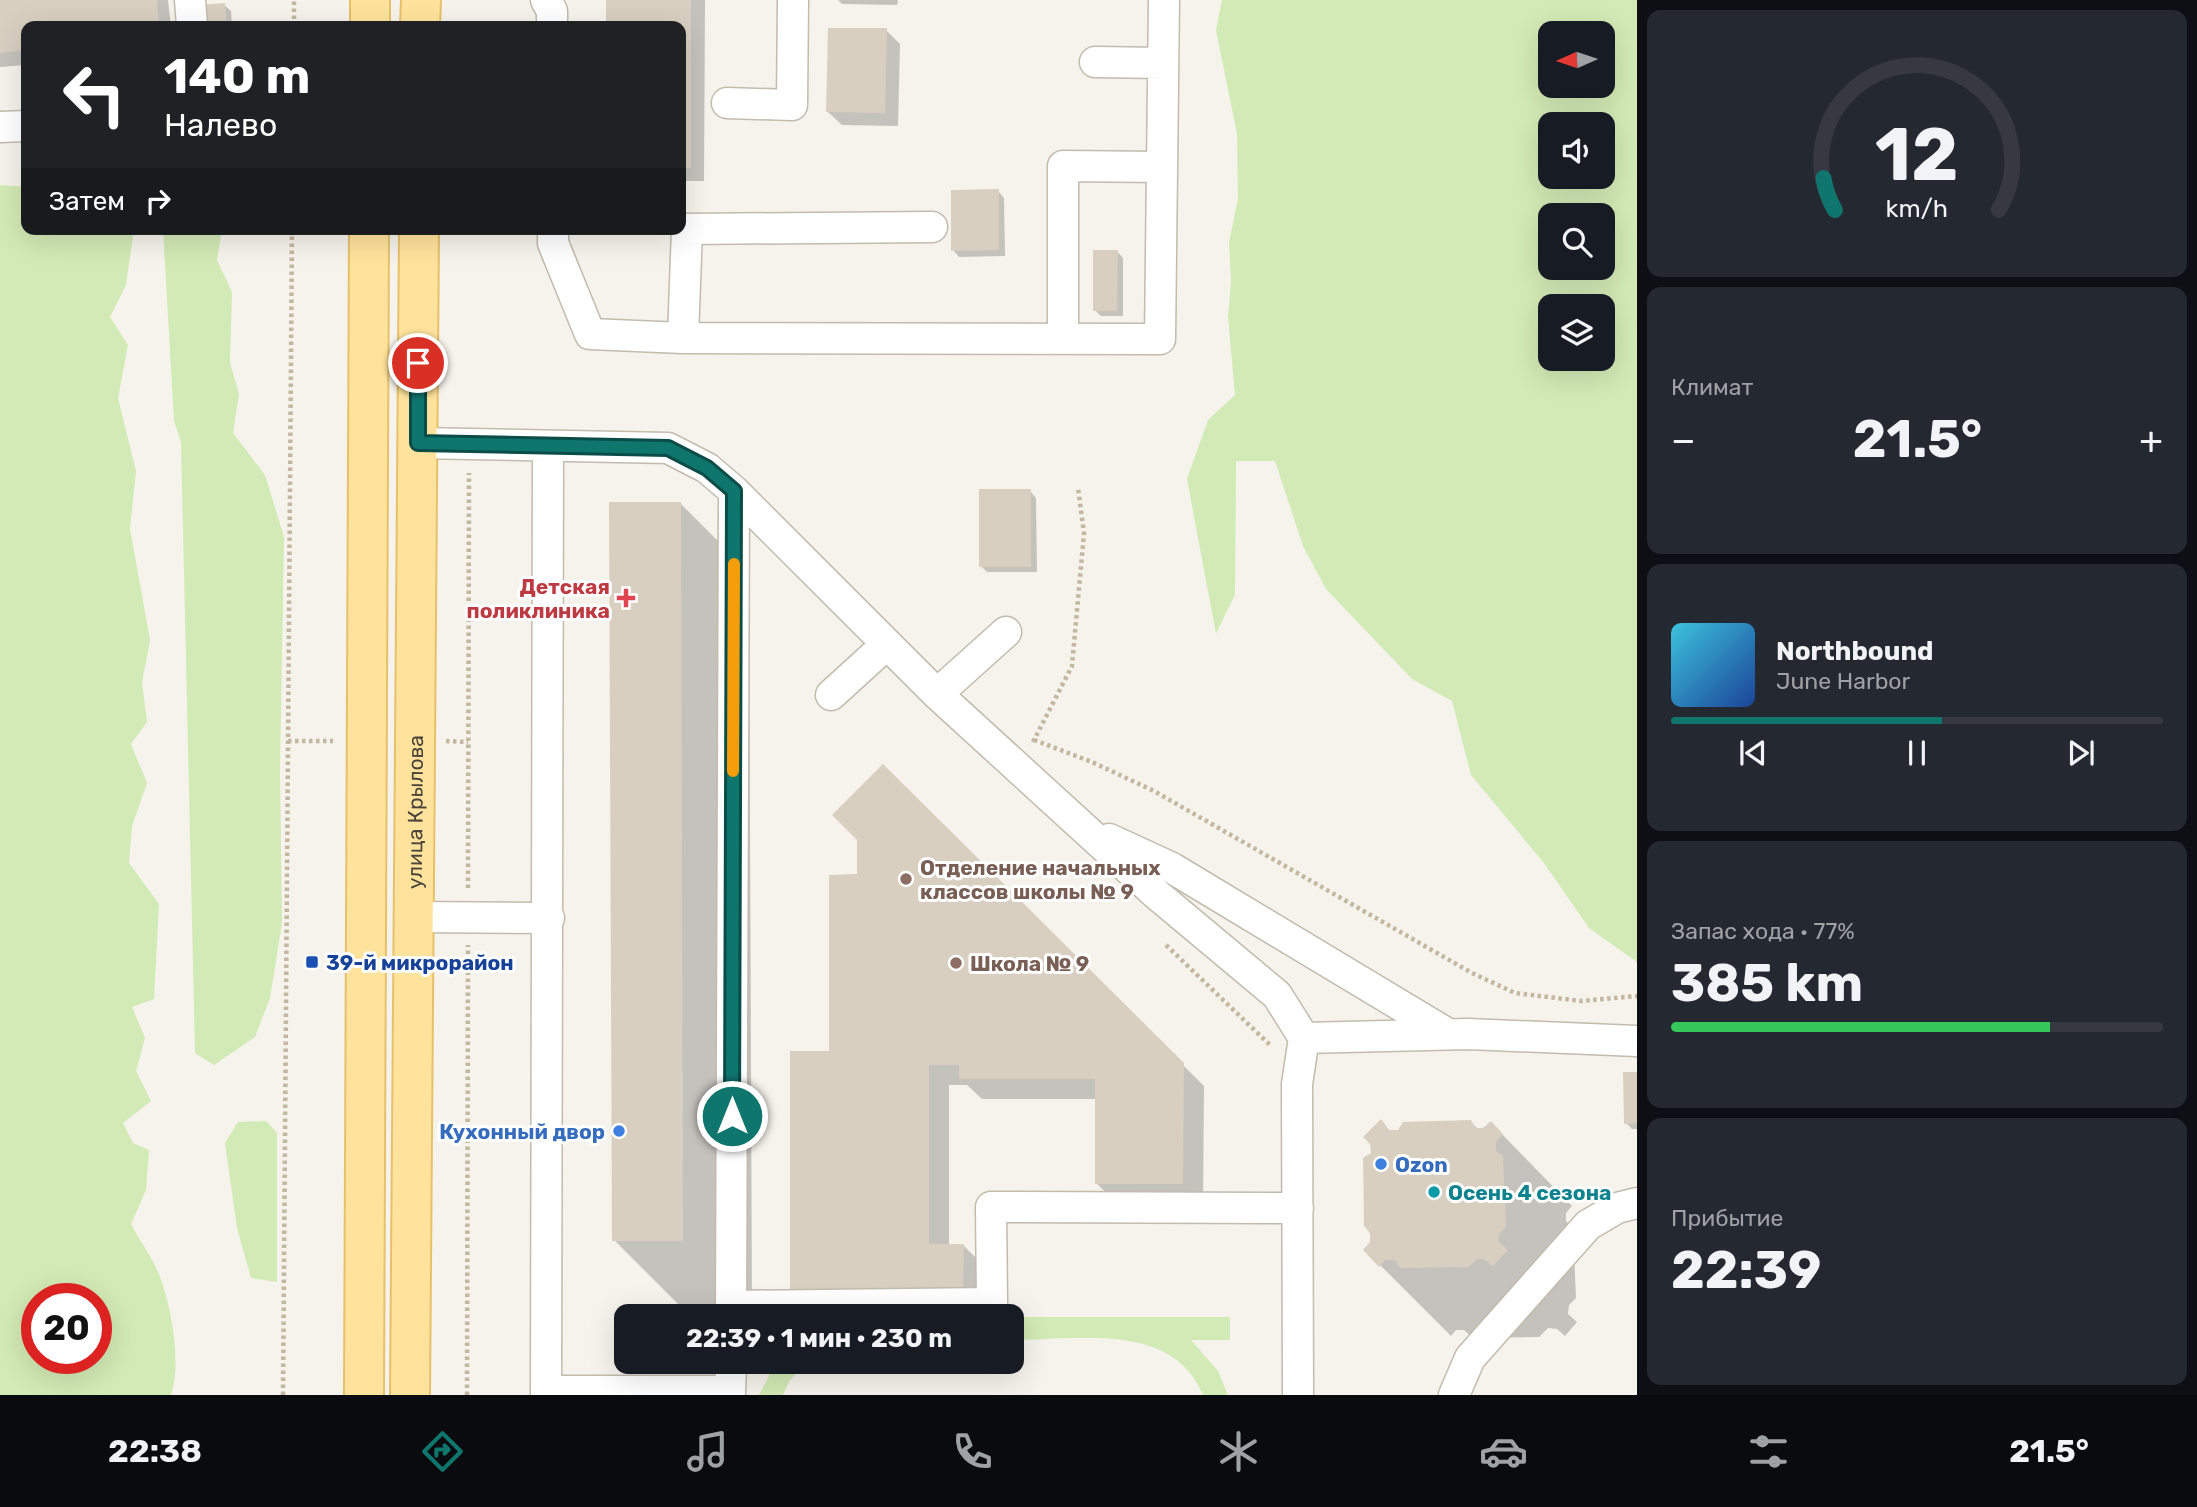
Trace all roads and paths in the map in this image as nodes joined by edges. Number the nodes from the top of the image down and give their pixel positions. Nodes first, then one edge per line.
1 (190, 0) edge
2 (294, 0) edge
3 (370, 0) edge
4 (421, 0) edge
5 (546, 0) edge
6 (793, 0) edge
7 (1164, 0) edge
8 (192, 21) edge
9 (294, 21) edge
10 (370, 21) edge
11 (421, 21) edge
12 (552, 21) edge
13 (1095, 62) dead end
14 (1163, 63) junction
15 (727, 103) dead end
16 (21, 126) edge
17 (0, 127) edge
18 (1161, 167) junction
19 (932, 227) dead end
20 (292, 235) edge
21 (369, 235) edge
22 (419, 235) edge
23 (553, 235) edge
24 (683, 338) junction
25 (1063, 338) junction
26 (418, 443) junction
27 (548, 446) junction
28 (1077, 488) dead end
29 (734, 491) junction
30 (1006, 632) dead end
31 (887, 644) junction
32 (937, 694) junction
33 (831, 695) dead end
34 (1082, 826) junction
35 (414, 917) junction
36 (549, 918) junction
37 (1156, 935) dead end
38 (1637, 996) edge
39 (1448, 1034) junction
40 (1304, 1038) junction
41 (1637, 1041) edge
42 (1273, 1048) dead end
43 (1637, 1203) edge
44 (1298, 1208) junction
45 (731, 1304) edge
46 (959, 1304) edge
47 (730, 1382) edge
48 (546, 1393) edge
49 (283, 1395) edge
50 (364, 1395) edge
51 (410, 1395) edge
52 (1298, 1395) edge
53 (1454, 1395) edge

1 - 8 lane
2 - 9 path
3 - 10 main road
4 - 11 main road
5 - 12 lane
6 - 15 lane
7 - 14 lane
13 - 14 lane
14 - 18 lane
16 - 17 lane
18 - 25 lane
18 - 25 lane
19 - 24 lane
20 - 49 path
21 - 50 main road
22 - 26 main road, улица Крылова
23 - 24 lane
24 - 25 lane
26 - 27 lane
26 - 35 main road, улица Крылова
27 - 29 lane
27 - 36 lane
28 - 38 path
29 - 31 lane
29 - 45 lane
30 - 32 lane
31 - 32 lane
31 - 33 lane
32 - 34 lane
34 - 39 lane
34 - 40 lane
35 - 36 lane
35 - 51 main road, улица Крылова
36 - 48 lane
37 - 42 path
39 - 40 lane
39 - 41 lane
40 - 44 lane
43 - 53 lane
44 - 46 lane
44 - 52 lane
47 - 48 lane

